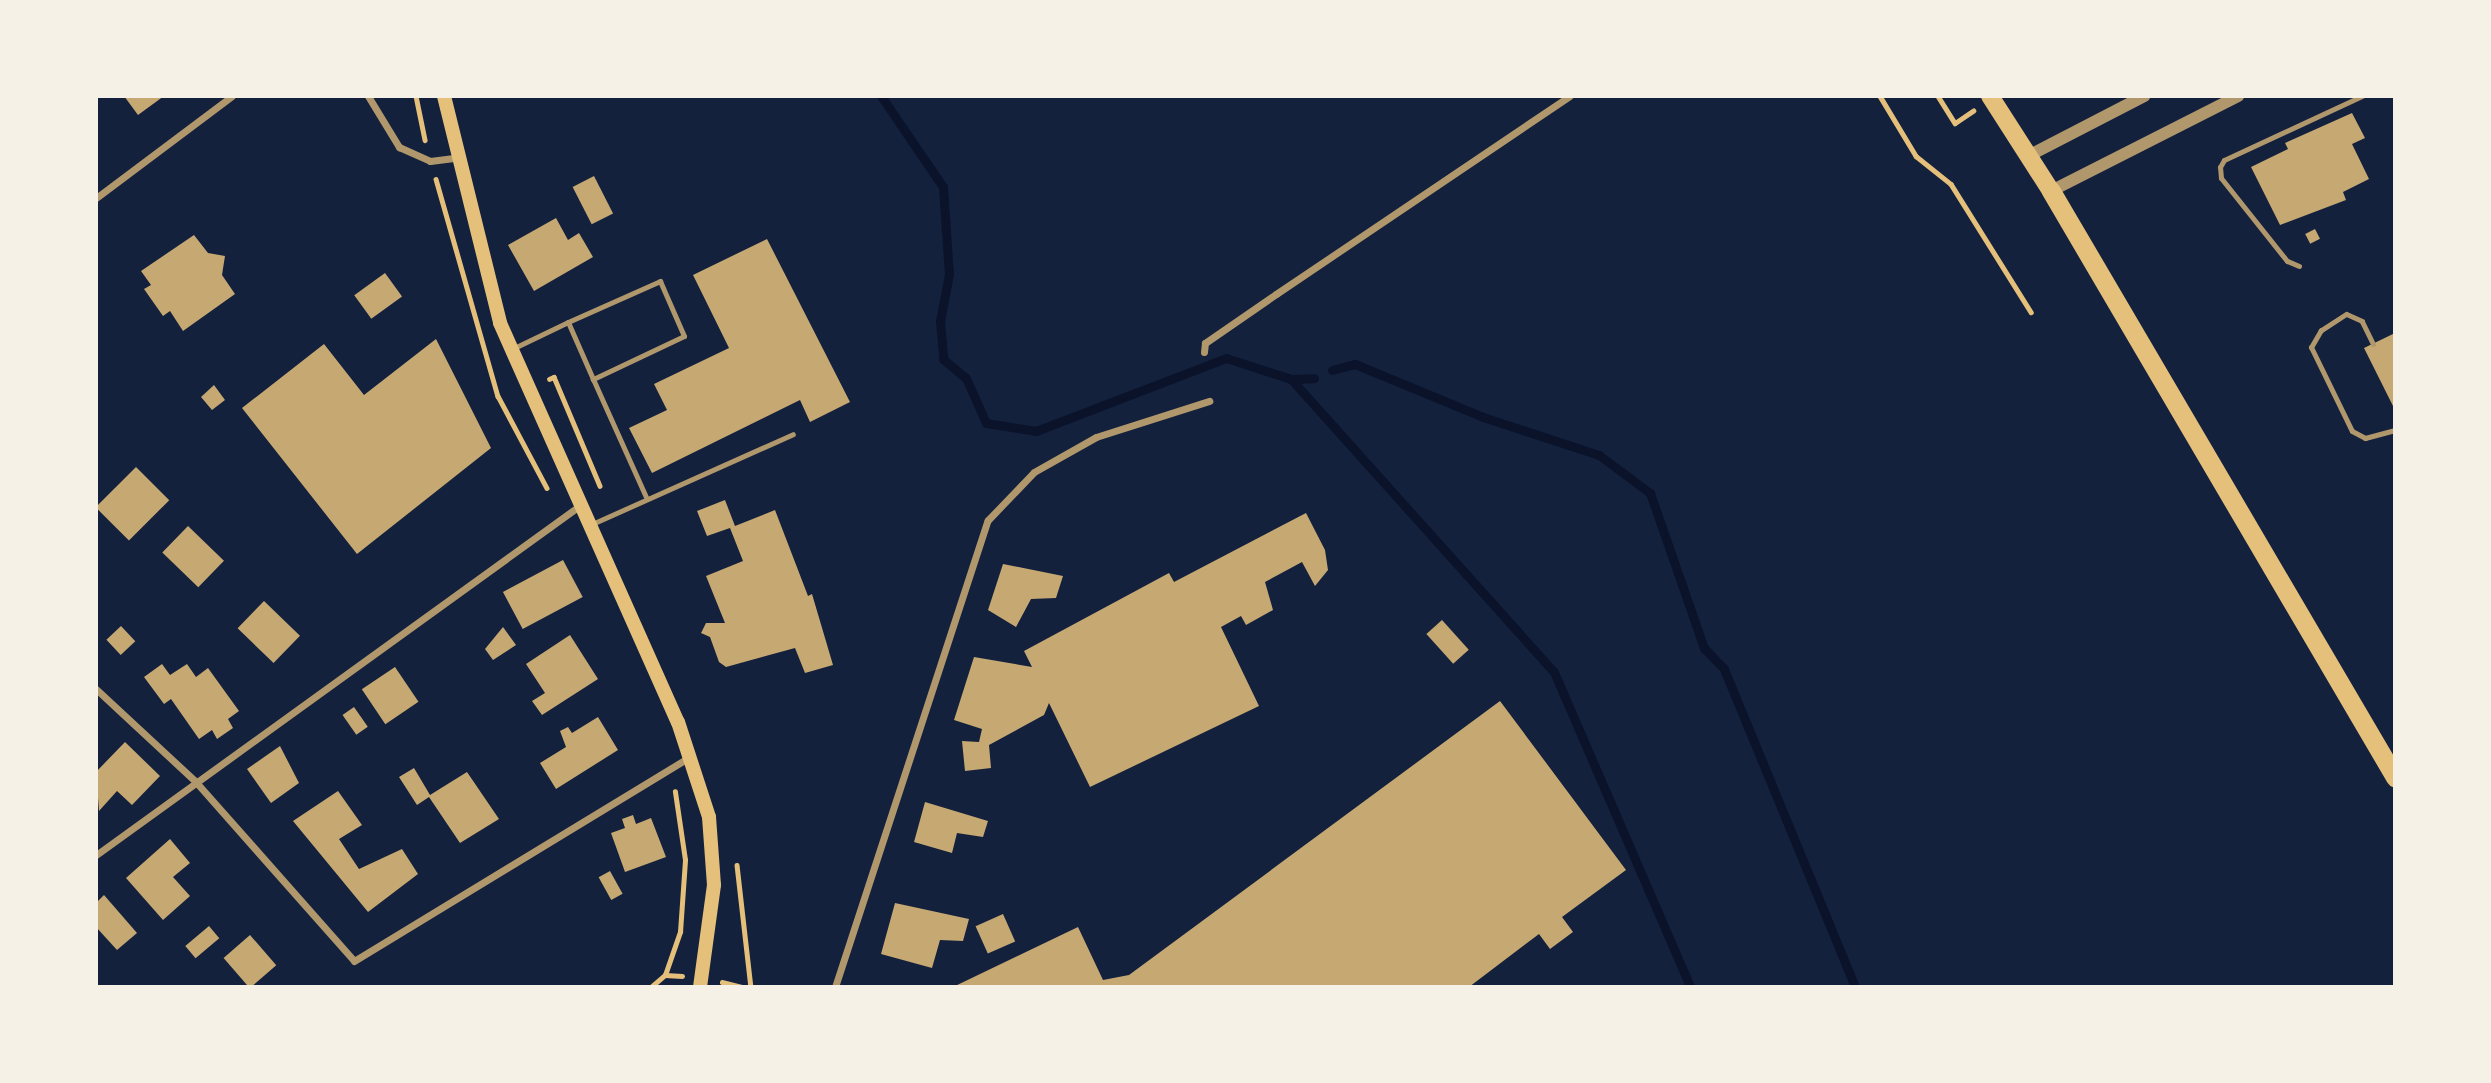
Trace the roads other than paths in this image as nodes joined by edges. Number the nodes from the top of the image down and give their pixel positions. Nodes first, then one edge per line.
1 (232, 96) edge
2 (368, 96) edge
3 (444, 96) edge
4 (1570, 96) edge
5 (2144, 96) edge
6 (2238, 96) edge
7 (2362, 96) edge
8 (1991, 98) edge
9 (2028, 156) junction
10 (456, 158) junction
11 (2051, 191) junction
12 (96, 198) edge
13 (2300, 266) dead end
14 (568, 322) junction
15 (2373, 344) dead end
16 (511, 349) junction
17 (1204, 352) dead end
18 (593, 379) junction
19 (1209, 401) dead end
20 (2395, 430) edge
21 (793, 434) dead end
22 (646, 497) junction
23 (583, 503) junction
24 (592, 524) junction
25 (96, 690) edge
26 (691, 756) junction
27 (2395, 777) edge
28 (195, 781) junction
29 (96, 855) edge
30 (700, 987) edge
31 (835, 987) edge

1 - 12 street
2 - 10 street
3 - 10 main road
4 - 17 street
5 - 9 street
6 - 11 street
7 - 13 lane
8 - 9 main road
9 - 11 main road
10 - 16 main road
11 - 27 highway
14 - 16 lane
14 - 18 lane
14 - 18 lane
15 - 20 lane
16 - 23 main road
18 - 22 lane
19 - 31 street
21 - 22 lane
22 - 24 lane
23 - 24 main road
23 - 28 street
24 - 26 main road
25 - 28 street
26 - 28 street
26 - 30 main road
28 - 29 street

